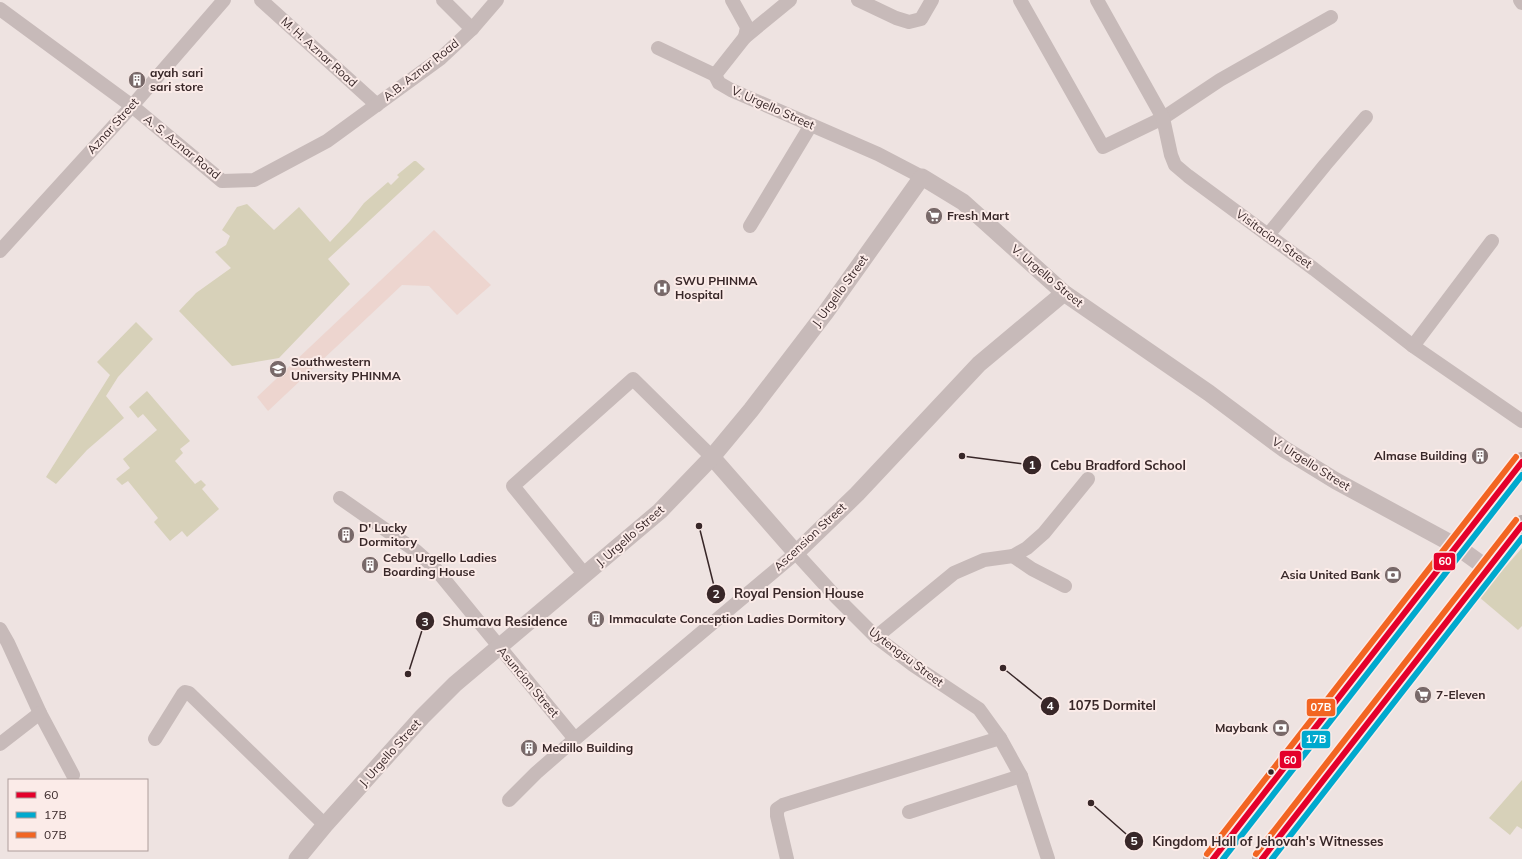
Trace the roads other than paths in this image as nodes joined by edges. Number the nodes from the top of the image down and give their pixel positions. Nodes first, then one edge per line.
1 (224, 0) edge
2 (261, 0) edge
3 (443, 0) edge
4 (497, 0) edge
5 (732, 0) edge
6 (790, 0) edge
7 (858, 0) edge
8 (932, 0) edge
9 (1020, 0) edge
10 (1097, 0) edge
11 (1520, 0) edge
12 (1522, 3) edge
13 (0, 9) edge
14 (1331, 17) dead end
15 (472, 28) junction
16 (745, 37) junction
17 (658, 48) dead end
18 (715, 75) junction
19 (377, 105) junction
20 (132, 106) junction
21 (1366, 117) dead end
22 (1163, 118) junction
23 (811, 125) junction
24 (922, 177) junction
25 (750, 226) dead end
26 (1268, 235) junction
27 (1492, 241) dead end
28 (0, 251) edge
29 (1064, 293) junction
30 (1413, 346) junction
31 (1522, 421) edge
32 (712, 457) junction
33 (1522, 462) edge
34 (1088, 479) dead end
35 (340, 498) dead end
36 (1522, 525) edge
37 (1456, 546) junction
38 (796, 553) junction
39 (1013, 556) junction
40 (1488, 569) junction
41 (585, 575) junction
42 (1066, 586) dead end
43 (0, 629) edge
44 (876, 637) junction
45 (498, 647) junction
46 (40, 713) junction
47 (575, 738) junction
48 (1000, 738) junction
49 (155, 739) dead end
50 (0, 744) edge
51 (73, 775) dead end
52 (1021, 776) junction
53 (508, 800) dead end
54 (909, 812) dead end
55 (325, 825) junction
56 (297, 859) edge
57 (787, 859) edge
58 (1048, 859) edge
59 (1213, 859) edge
60 (1262, 859) edge

1 - 20 street, Aznar Street
2 - 19 street, M. H. Aznar Road
3 - 15 street
4 - 15 street, A.B. Aznar Road
5 - 16 street
6 - 16 street
7 - 8 street
9 - 22 street
10 - 22 street, Visitacion Street
11 - 12 street
13 - 20 street, A. S. Aznar Road
14 - 22 street
15 - 19 street, A.B. Aznar Road
16 - 18 street
17 - 18 street, V. Urgello Street
18 - 23 street, V. Urgello Street
19 - 20 street, A. S. Aznar Road
20 - 28 street, Aznar Street
21 - 26 street
22 - 26 street, Visitacion Street
23 - 24 street, V. Urgello Street
23 - 25 street
24 - 29 street, V. Urgello Street
24 - 32 street, J. Urgello Street
26 - 30 street, Visitacion Street
27 - 30 street
29 - 37 street, V. Urgello Street
29 - 38 street, Ascension Street
30 - 31 street, Visitacion Street
32 - 38 street, Uytengsu Street
32 - 41 street, J. Urgello Street
32 - 41 street
33 - 37 main road
34 - 39 street
35 - 45 street, Asuncion Street
36 - 40 main road
37 - 40 street, V. Urgello Street
37 - 59 main road
38 - 44 street, Uytengsu Street
38 - 47 street, Ascension Street
39 - 42 street
39 - 44 street
40 - 60 main road
41 - 45 street, J. Urgello Street
43 - 46 street
44 - 48 street, Uytengsu Street
45 - 47 street, Asuncion Street
45 - 55 street, J. Urgello Street
46 - 50 street
46 - 51 street
47 - 53 street, Ascension Street
48 - 52 street, Uytengsu Street
48 - 57 street
49 - 55 street
52 - 54 street
52 - 58 street, Uytengsu Street
55 - 56 street, J. Urgello Street

